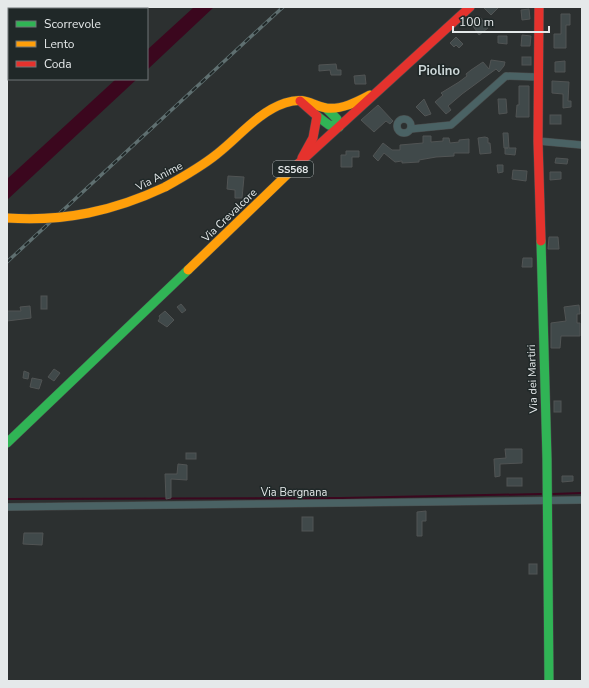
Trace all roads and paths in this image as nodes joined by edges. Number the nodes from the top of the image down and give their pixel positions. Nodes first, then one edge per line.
1 (470, 7) edge
2 (539, 7) edge
3 (537, 77) junction
4 (380, 90) junction
5 (300, 101) junction
6 (326, 108) junction
7 (316, 116) junction
8 (339, 128) junction
9 (411, 128) dead end
10 (538, 140) junction
11 (582, 145) edge
12 (298, 164) junction
13 (7, 218) edge
14 (7, 443) edge
15 (582, 500) edge
16 (547, 501) junction
17 (7, 507) edge
18 (549, 681) edge

1 - 4 street, Via Crevalcore / SS568
2 - 3 street, Via dei Martiri
3 - 9 street
3 - 10 street, Via dei Martiri
4 - 6 street
4 - 8 street, Via Crevalcore / SS568
5 - 6 street
5 - 7 street
5 - 13 street, Via Anime, bridge
6 - 8 street
7 - 8 street
7 - 12 street
8 - 12 street, Via Crevalcore / SS568
10 - 11 street
10 - 16 street, Via dei Martiri
12 - 14 street, Via Crevalcore / SS568
15 - 16 street, Via Bergnana
16 - 17 street, Via Bergnana
16 - 18 street, Via dei Martiri

